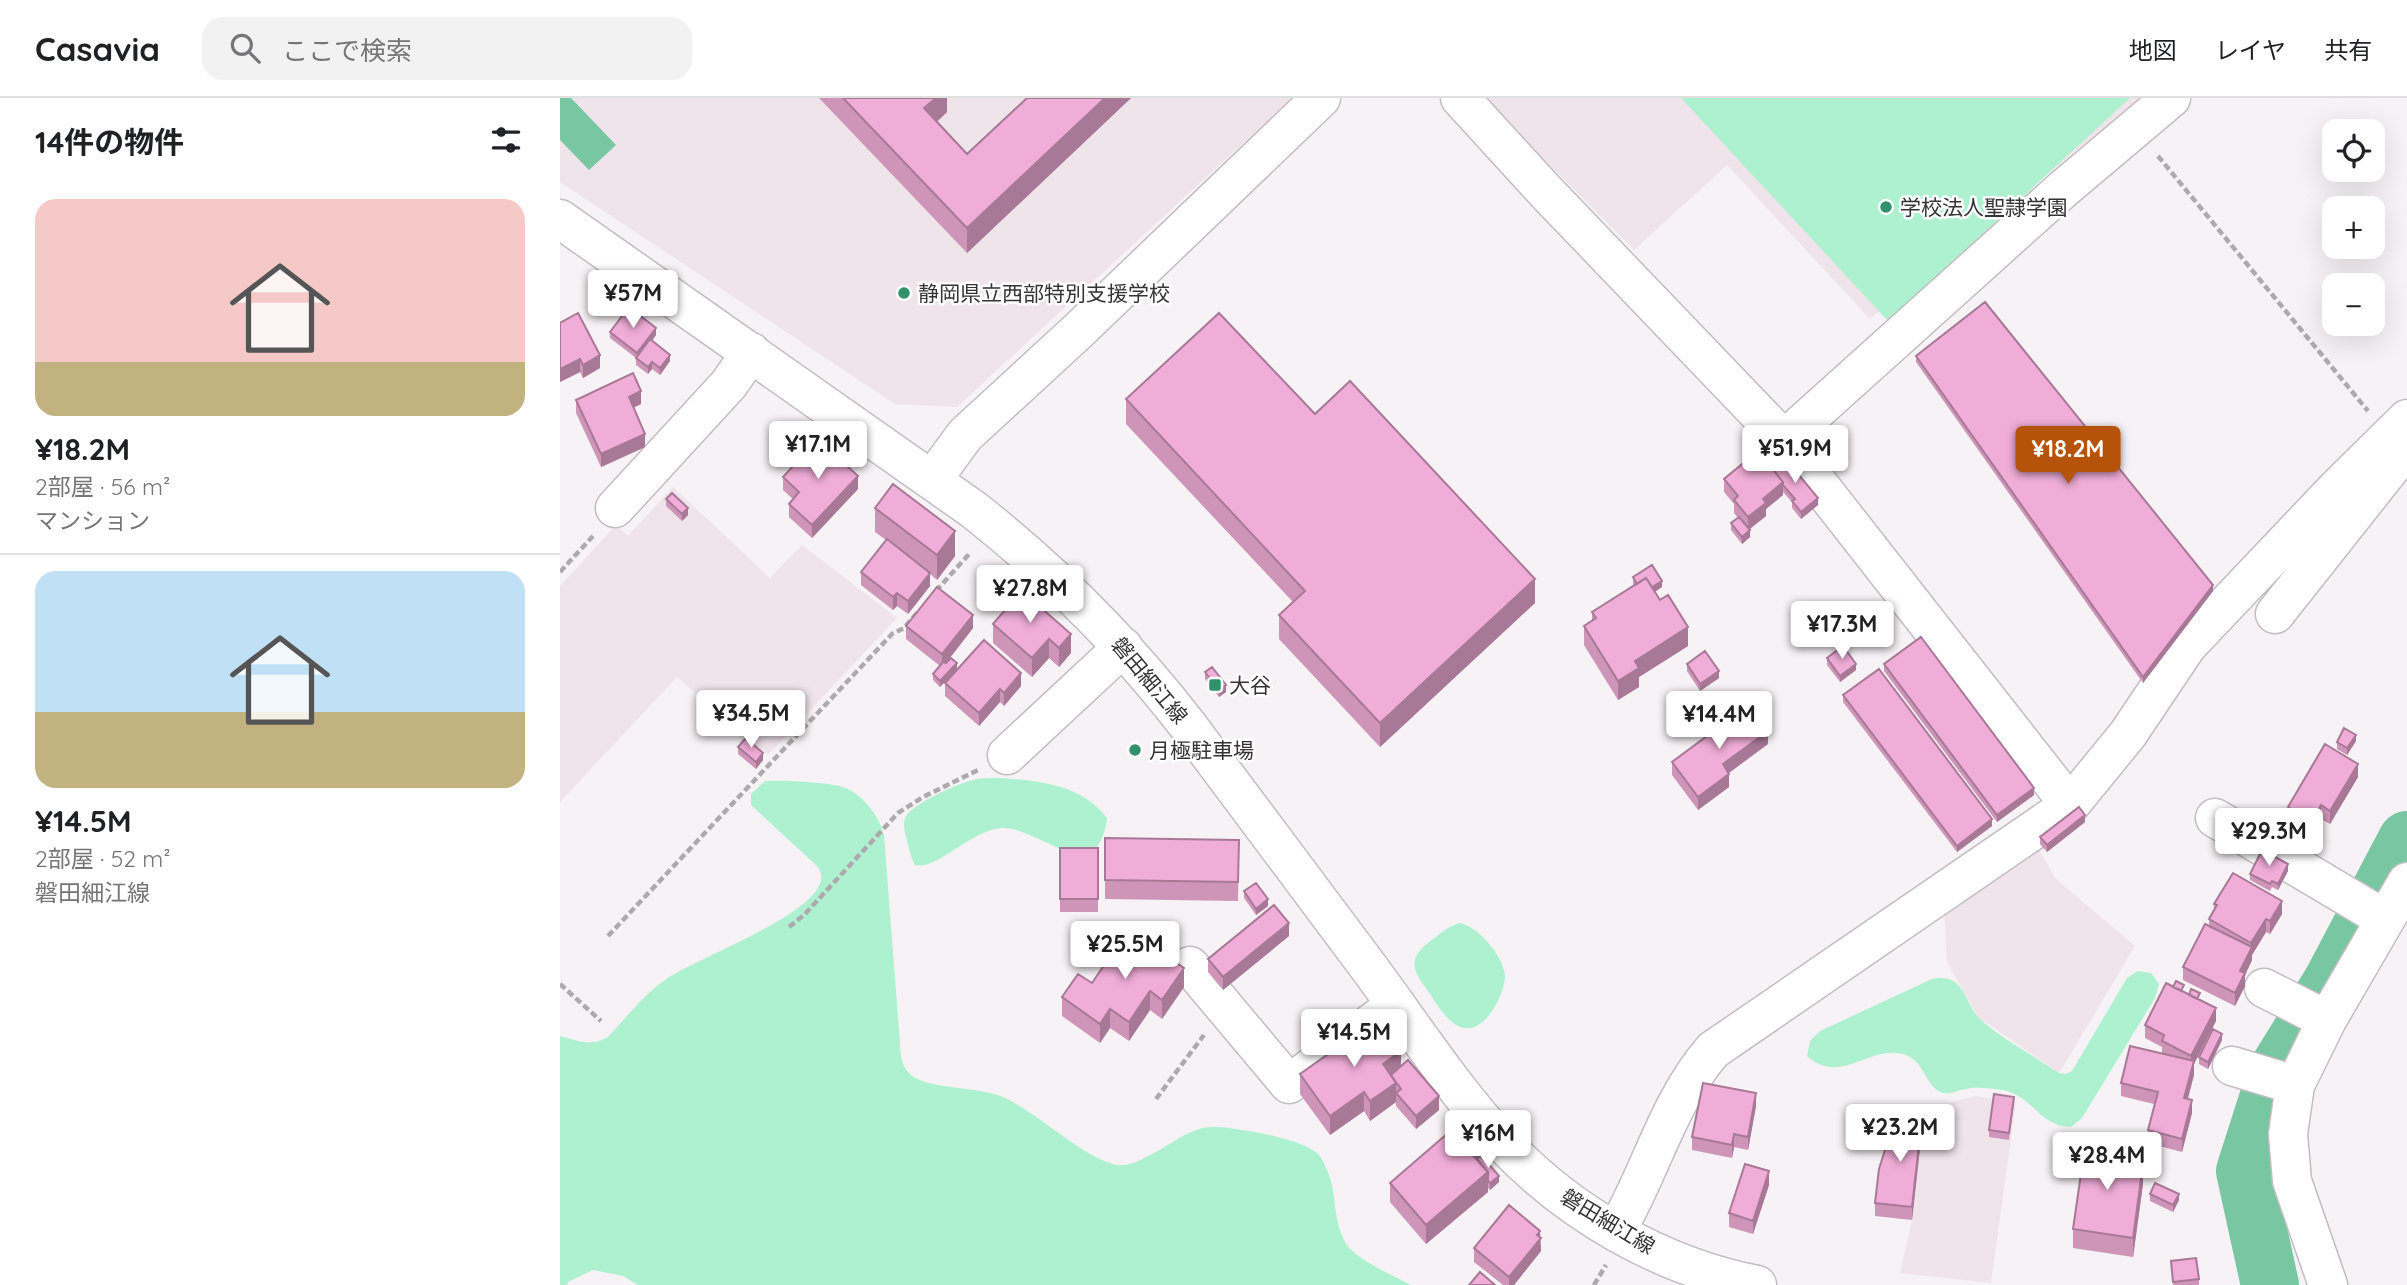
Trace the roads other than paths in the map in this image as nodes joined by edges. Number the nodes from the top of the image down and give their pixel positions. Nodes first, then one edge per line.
1 (1321, 98) edge
2 (1460, 98) edge
3 (2171, 98) edge
4 (560, 219) edge
5 (751, 352) junction
6 (2397, 427) edge
7 (1784, 440) junction
8 (933, 480) junction
9 (615, 508) road end
10 (2275, 614) dead end
11 (1123, 647) junction
12 (1007, 755) road end
13 (2070, 806) junction
14 (2215, 818) dead end
15 (2407, 882) edge
16 (2384, 918) junction
17 (1190, 966) dead end
18 (2264, 988) dead end
19 (1396, 1004) junction
20 (2327, 1020) junction
21 (2232, 1066) dead end
22 (2295, 1085) junction
23 (1616, 1231) junction
24 (1758, 1285) edge
25 (2328, 1285) edge

1 - 8 street
2 - 7 street
3 - 7 street
4 - 5 street, 磐田細江線
5 - 8 street, 磐田細江線
5 - 9 street
6 - 10 street
6 - 13 street
7 - 13 street
8 - 11 street, 磐田細江線
11 - 12 street
11 - 19 street, 磐田細江線
13 - 23 street
14 - 16 street
15 - 16 street
16 - 20 street
17 - 19 street
18 - 20 street
19 - 23 street, 磐田細江線
20 - 22 street
21 - 22 street
22 - 25 street
23 - 24 street, 磐田細江線

